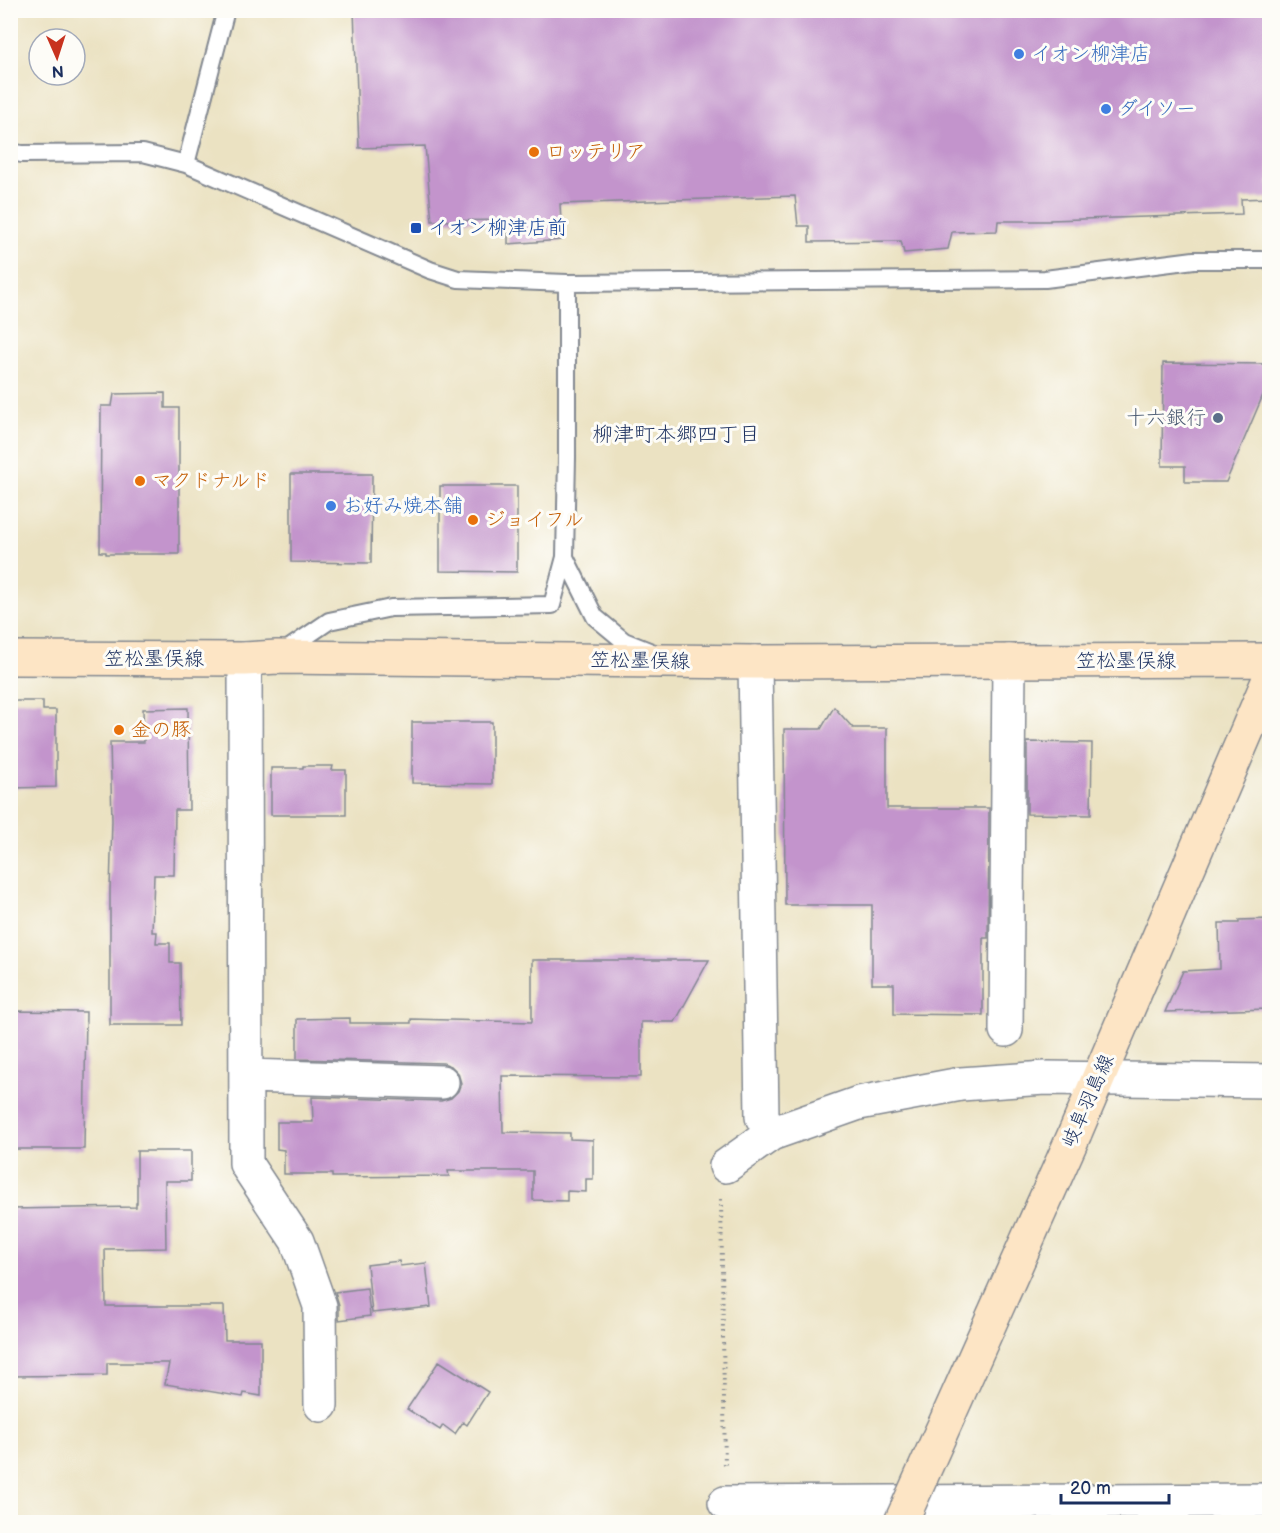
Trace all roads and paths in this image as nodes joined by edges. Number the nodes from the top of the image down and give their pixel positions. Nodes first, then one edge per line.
1 (226, 10) edge
2 (10, 152) edge
3 (186, 164) junction
4 (1269, 260) edge
5 (567, 283) junction
6 (565, 557) junction
7 (277, 657) junction
8 (10, 658) edge
9 (244, 659) junction
10 (1269, 660) edge
11 (1009, 661) junction
12 (675, 662) junction
13 (755, 662) junction
14 (1269, 677) edge
15 (1006, 1030) dead end
16 (246, 1076) junction
17 (1098, 1080) junction
18 (1269, 1081) edge
19 (442, 1082) dead end
20 (771, 1134) junction
21 (726, 1166) joint
22 (321, 1405) dead end
23 (1269, 1500) edge
24 (725, 1503) joint
25 (901, 1522) edge

1 - 3 lane
2 - 3 lane
3 - 5 lane
4 - 5 lane
5 - 6 lane
6 - 7 lane
6 - 12 lane
7 - 9 main road, 笠松墨俣線
7 - 12 main road, 笠松墨俣線
8 - 9 main road, 笠松墨俣線
9 - 16 street
10 - 11 main road, 笠松墨俣線
11 - 13 main road, 笠松墨俣線
11 - 15 street
12 - 13 main road, 笠松墨俣線
13 - 20 street
14 - 17 main road, 岐阜羽島線
16 - 19 street
16 - 22 street
17 - 18 street
17 - 20 street
17 - 25 main road, 岐阜羽島線, bridge
20 - 21 street
21 - 24 path
23 - 24 street

